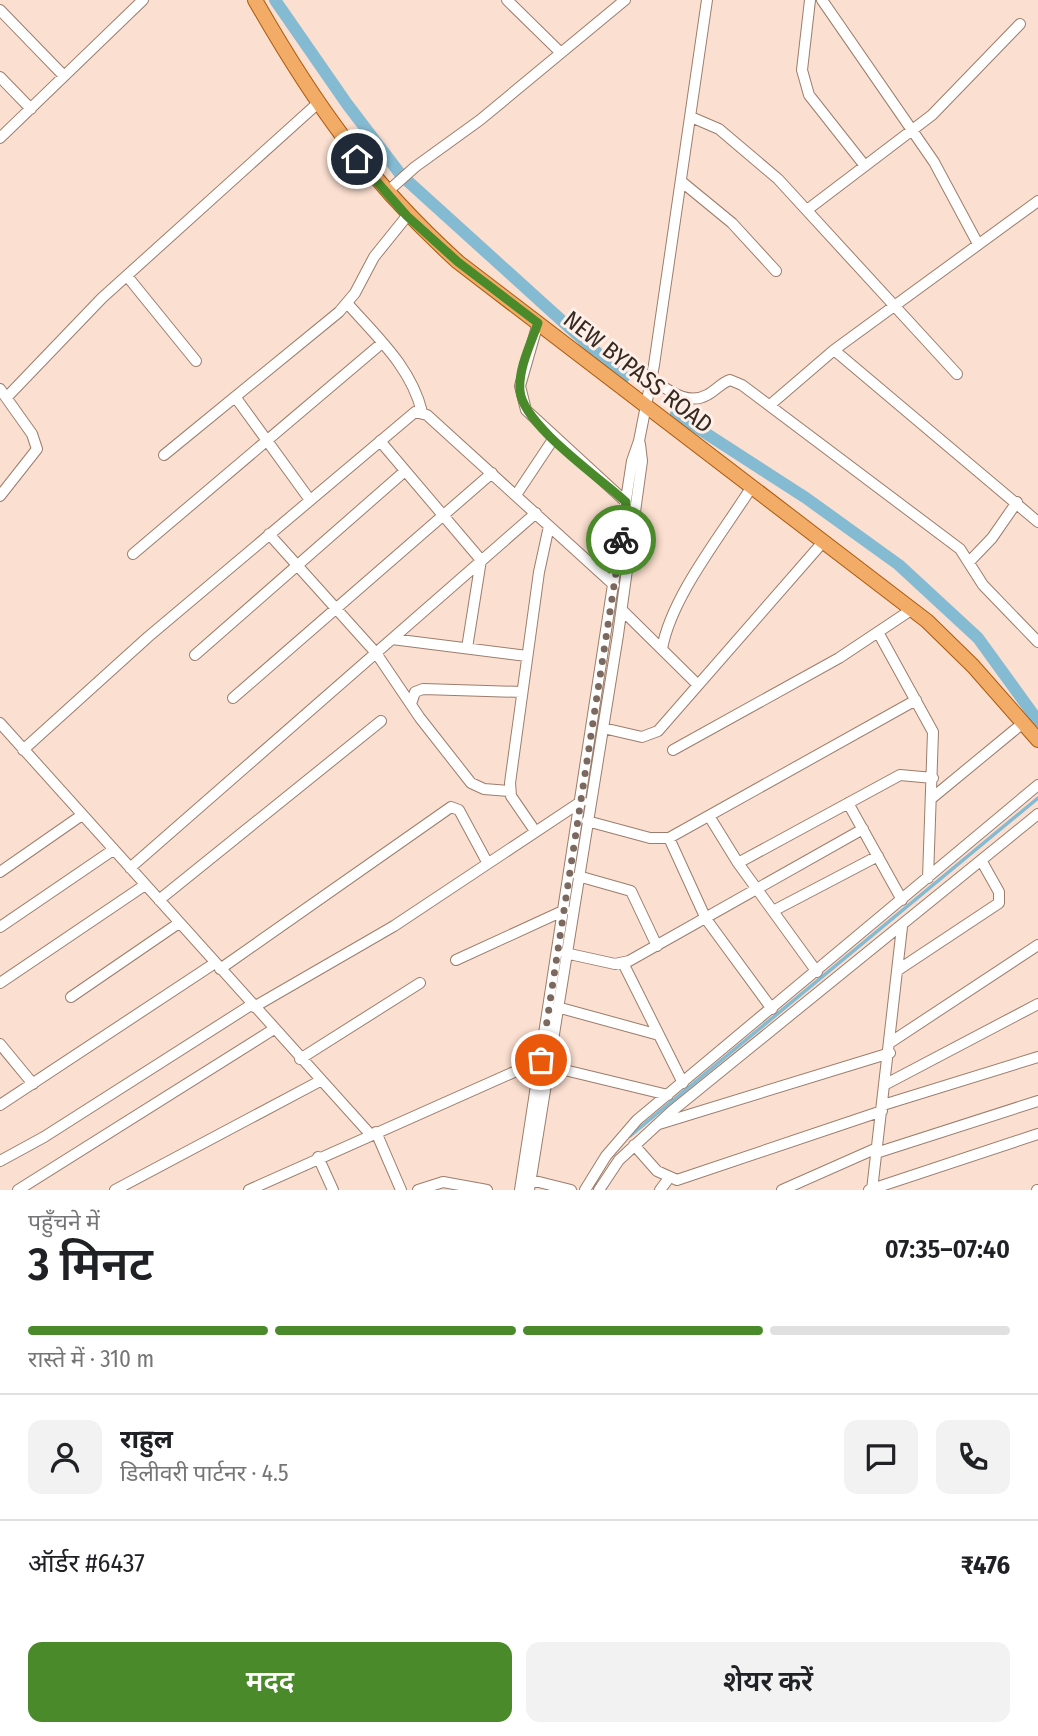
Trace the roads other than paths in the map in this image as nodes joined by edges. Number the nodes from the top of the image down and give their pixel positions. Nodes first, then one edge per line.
1 (144, 0) edge
2 (255, 0) edge
3 (507, 0) edge
4 (625, 0) edge
5 (707, 0) edge
6 (810, 0) edge
7 (822, 0) edge
8 (0, 10) edge
9 (1020, 24) dead end
10 (560, 52) junction
11 (64, 76) junction
12 (0, 77) edge
13 (317, 104) junction
14 (31, 109) junction
15 (691, 117) junction
16 (912, 131) junction
17 (0, 138) edge
18 (865, 166) junction
19 (682, 182) junction
20 (391, 189) junction
21 (1038, 201) edge
22 (807, 210) junction
23 (407, 216) junction
24 (978, 244) junction
25 (776, 271) dead end
26 (127, 276) junction
27 (347, 303) junction
28 (895, 304) junction
29 (538, 323) junction
30 (382, 343) junction
31 (834, 350) junction
32 (196, 361) dead end
33 (957, 374) dead end
34 (651, 379) junction
35 (3, 393) edge
36 (236, 398) junction
37 (770, 405) junction
38 (645, 408) junction
39 (422, 412) junction
40 (554, 439) junction
41 (266, 440) junction
42 (380, 441) junction
43 (639, 441) junction
44 (164, 455) dead end
45 (405, 471) junction
46 (492, 473) junction
47 (751, 488) junction
48 (516, 495) junction
49 (0, 496) edge
50 (310, 500) junction
51 (626, 502) junction
52 (1017, 502) junction
53 (536, 513) junction
54 (443, 517) junction
55 (1038, 522) edge
56 (550, 526) junction
57 (269, 534) junction
58 (823, 542) junction
59 (132, 554) dead end
60 (481, 561) junction
61 (970, 561) junction
62 (298, 565) junction
63 (614, 585) junction
64 (337, 610) junction
65 (622, 610) junction
66 (911, 610) junction
67 (879, 634) junction
68 (392, 639) junction
69 (1038, 642) edge
70 (467, 648) junction
71 (662, 649) junction
72 (376, 653) junction
73 (195, 655) dead end
74 (527, 656) junction
75 (698, 685) junction
76 (522, 692) junction
77 (233, 698) dead end
78 (916, 700) junction
79 (411, 704) junction
80 (382, 721) dead end
81 (0, 723) edge
82 (1023, 723) junction
83 (603, 728) junction
84 (1038, 740) edge
85 (23, 750) junction
86 (673, 750) dead end
87 (933, 778) junction
88 (1038, 785) edge
89 (509, 791) junction
90 (932, 798) junction
91 (582, 801) junction
92 (848, 803) junction
93 (1038, 814) edge
94 (82, 815) junction
95 (709, 816) junction
96 (587, 821) junction
97 (863, 829) junction
98 (535, 831) junction
99 (669, 838) junction
100 (113, 850) junction
101 (878, 856) junction
102 (981, 860) junction
103 (487, 862) junction
104 (738, 863) junction
105 (130, 868) junction
106 (0, 872) edge
107 (578, 876) junction
108 (928, 878) junction
109 (145, 885) junction
110 (757, 889) junction
111 (159, 900) junction
112 (902, 900) junction
113 (565, 910) junction
114 (773, 911) junction
115 (706, 919) junction
116 (179, 923) junction
117 (0, 927) edge
118 (902, 927) junction
119 (1038, 945) edge
120 (657, 946) junction
121 (565, 953) junction
122 (456, 960) dead end
123 (623, 963) junction
124 (217, 966) junction
125 (898, 970) junction
126 (817, 972) junction
127 (0, 983) edge
128 (420, 983) dead end
129 (71, 997) dead end
130 (1038, 1004) edge
131 (253, 1006) junction
132 (557, 1007) junction
133 (772, 1009) junction
134 (274, 1030) junction
135 (659, 1035) junction
136 (0, 1044) edge
137 (890, 1048) junction
138 (1038, 1057) edge
139 (300, 1059) junction
140 (544, 1063) junction
141 (320, 1081) junction
142 (683, 1083) junction
143 (33, 1084) junction
144 (886, 1084) junction
145 (668, 1095) junction
146 (1038, 1101) edge
147 (0, 1105) edge
148 (883, 1108) junction
149 (657, 1125) junction
150 (373, 1133) junction
151 (1038, 1134) edge
152 (634, 1145) junction
153 (877, 1150) junction
154 (318, 1157) junction
155 (0, 1161) edge
156 (669, 1178) junction
157 (530, 1185) edge
158 (871, 1189) edge
159 (18, 1190) edge
160 (115, 1190) edge
161 (249, 1190) edge
162 (333, 1190) edge
163 (401, 1190) edge
164 (418, 1190) edge
165 (487, 1190) edge
166 (520, 1190) edge
167 (571, 1190) edge
168 (585, 1190) edge
169 (599, 1190) edge
170 (660, 1190) edge
171 (782, 1190) edge

1 - 11 street
2 - 13 main road, NEW BYPASS ROAD
3 - 10 street
4 - 10 street
5 - 15 street
6 - 18 street
7 - 16 street
8 - 11 street
9 - 16 street
10 - 20 street
11 - 14 street
12 - 14 street
13 - 20 main road, NEW BYPASS ROAD
13 - 26 street
14 - 17 street
15 - 19 street
15 - 22 street
16 - 18 street
16 - 24 street
18 - 22 street
19 - 25 street
19 - 34 street
20 - 23 main road, NEW BYPASS ROAD
21 - 24 street
22 - 28 street
23 - 27 street
23 - 29 main road, NEW BYPASS ROAD
24 - 28 street
26 - 32 street
26 - 35 street
27 - 30 street
27 - 36 street
28 - 31 street
28 - 33 street
29 - 38 main road, NEW BYPASS ROAD
29 - 40 street
30 - 39 street
30 - 41 street
31 - 37 street
31 - 52 street
34 - 37 street
34 - 38 street
35 - 49 street
36 - 41 street
36 - 44 street
37 - 61 street
38 - 43 street
38 - 47 main road, NEW BYPASS ROAD
39 - 42 street
39 - 46 street
40 - 48 street
40 - 51 street
41 - 50 street
41 - 59 street
42 - 45 street
42 - 50 street
43 - 51 street
43 - 65 street
45 - 54 street
45 - 62 street
46 - 48 street
46 - 54 street
47 - 58 main road, NEW BYPASS ROAD
47 - 71 street
48 - 53 street
50 - 57 street
51 - 63 street
52 - 55 street
52 - 61 street
53 - 56 street
53 - 60 street
54 - 60 street
54 - 64 street
56 - 63 street
56 - 74 street
57 - 62 street
57 - 85 street
58 - 66 main road, NEW BYPASS ROAD
58 - 75 street
60 - 68 street
60 - 70 street
61 - 69 street
62 - 64 street
62 - 73 street
63 - 91 street
64 - 72 street
64 - 77 street
65 - 71 street
65 - 83 street
66 - 67 street
66 - 82 main road, NEW BYPASS ROAD
67 - 78 street
67 - 86 street
68 - 70 street
68 - 72 street
70 - 74 street
71 - 75 street
72 - 79 street
72 - 105 street
74 - 76 street
75 - 83 street
76 - 79 street
76 - 89 street
78 - 87 street
78 - 95 street
79 - 89 street
80 - 111 street
81 - 85 street
82 - 84 main road, NEW BYPASS ROAD
82 - 90 street
83 - 96 street
85 - 94 street
87 - 90 street
87 - 92 street
88 - 108 street
89 - 98 street
90 - 108 street
91 - 98 street
91 - 113 street
92 - 97 street
92 - 104 street
93 - 102 street
94 - 100 street
94 - 106 street
95 - 99 street
95 - 104 street
96 - 99 street
96 - 107 street
97 - 101 street
97 - 110 street
98 - 103 street
99 - 115 street
100 - 105 street
100 - 117 street
101 - 112 street
101 - 114 street
102 - 118 street
102 - 125 street
103 - 124 street
103 - 131 street
104 - 110 street
105 - 109 street
107 - 120 street
107 - 121 street
108 - 112 street
109 - 111 street
109 - 127 street
110 - 114 street
110 - 115 street
111 - 116 street
112 - 126 street
113 - 122 street
113 - 140 street
114 - 126 street
115 - 120 street
115 - 133 street
116 - 124 street
116 - 129 street
118 - 125 street
118 - 149 street
119 - 137 street
120 - 123 street
121 - 123 street
121 - 132 street
123 - 135 street
124 - 131 street
124 - 143 street
125 - 137 street
126 - 133 street
128 - 139 street
130 - 144 street
131 - 134 street
131 - 155 street
132 - 135 street
132 - 140 street
133 - 142 street
134 - 139 street
134 - 159 street
135 - 142 street
136 - 143 street
137 - 144 street
137 - 149 street
138 - 148 street
139 - 141 street
140 - 145 street
140 - 150 street
140 - 157 street
140 - 166 street
141 - 150 street
141 - 160 street
142 - 145 street
143 - 147 street
144 - 148 street
145 - 168 street
146 - 153 street
148 - 153 street
148 - 156 street
149 - 152 street
150 - 154 street
150 - 163 street
151 - 158 street
152 - 156 street
152 - 169 street
153 - 158 street
153 - 171 street
154 - 161 street
154 - 162 street
156 - 170 street
157 - 167 street
164 - 165 street

